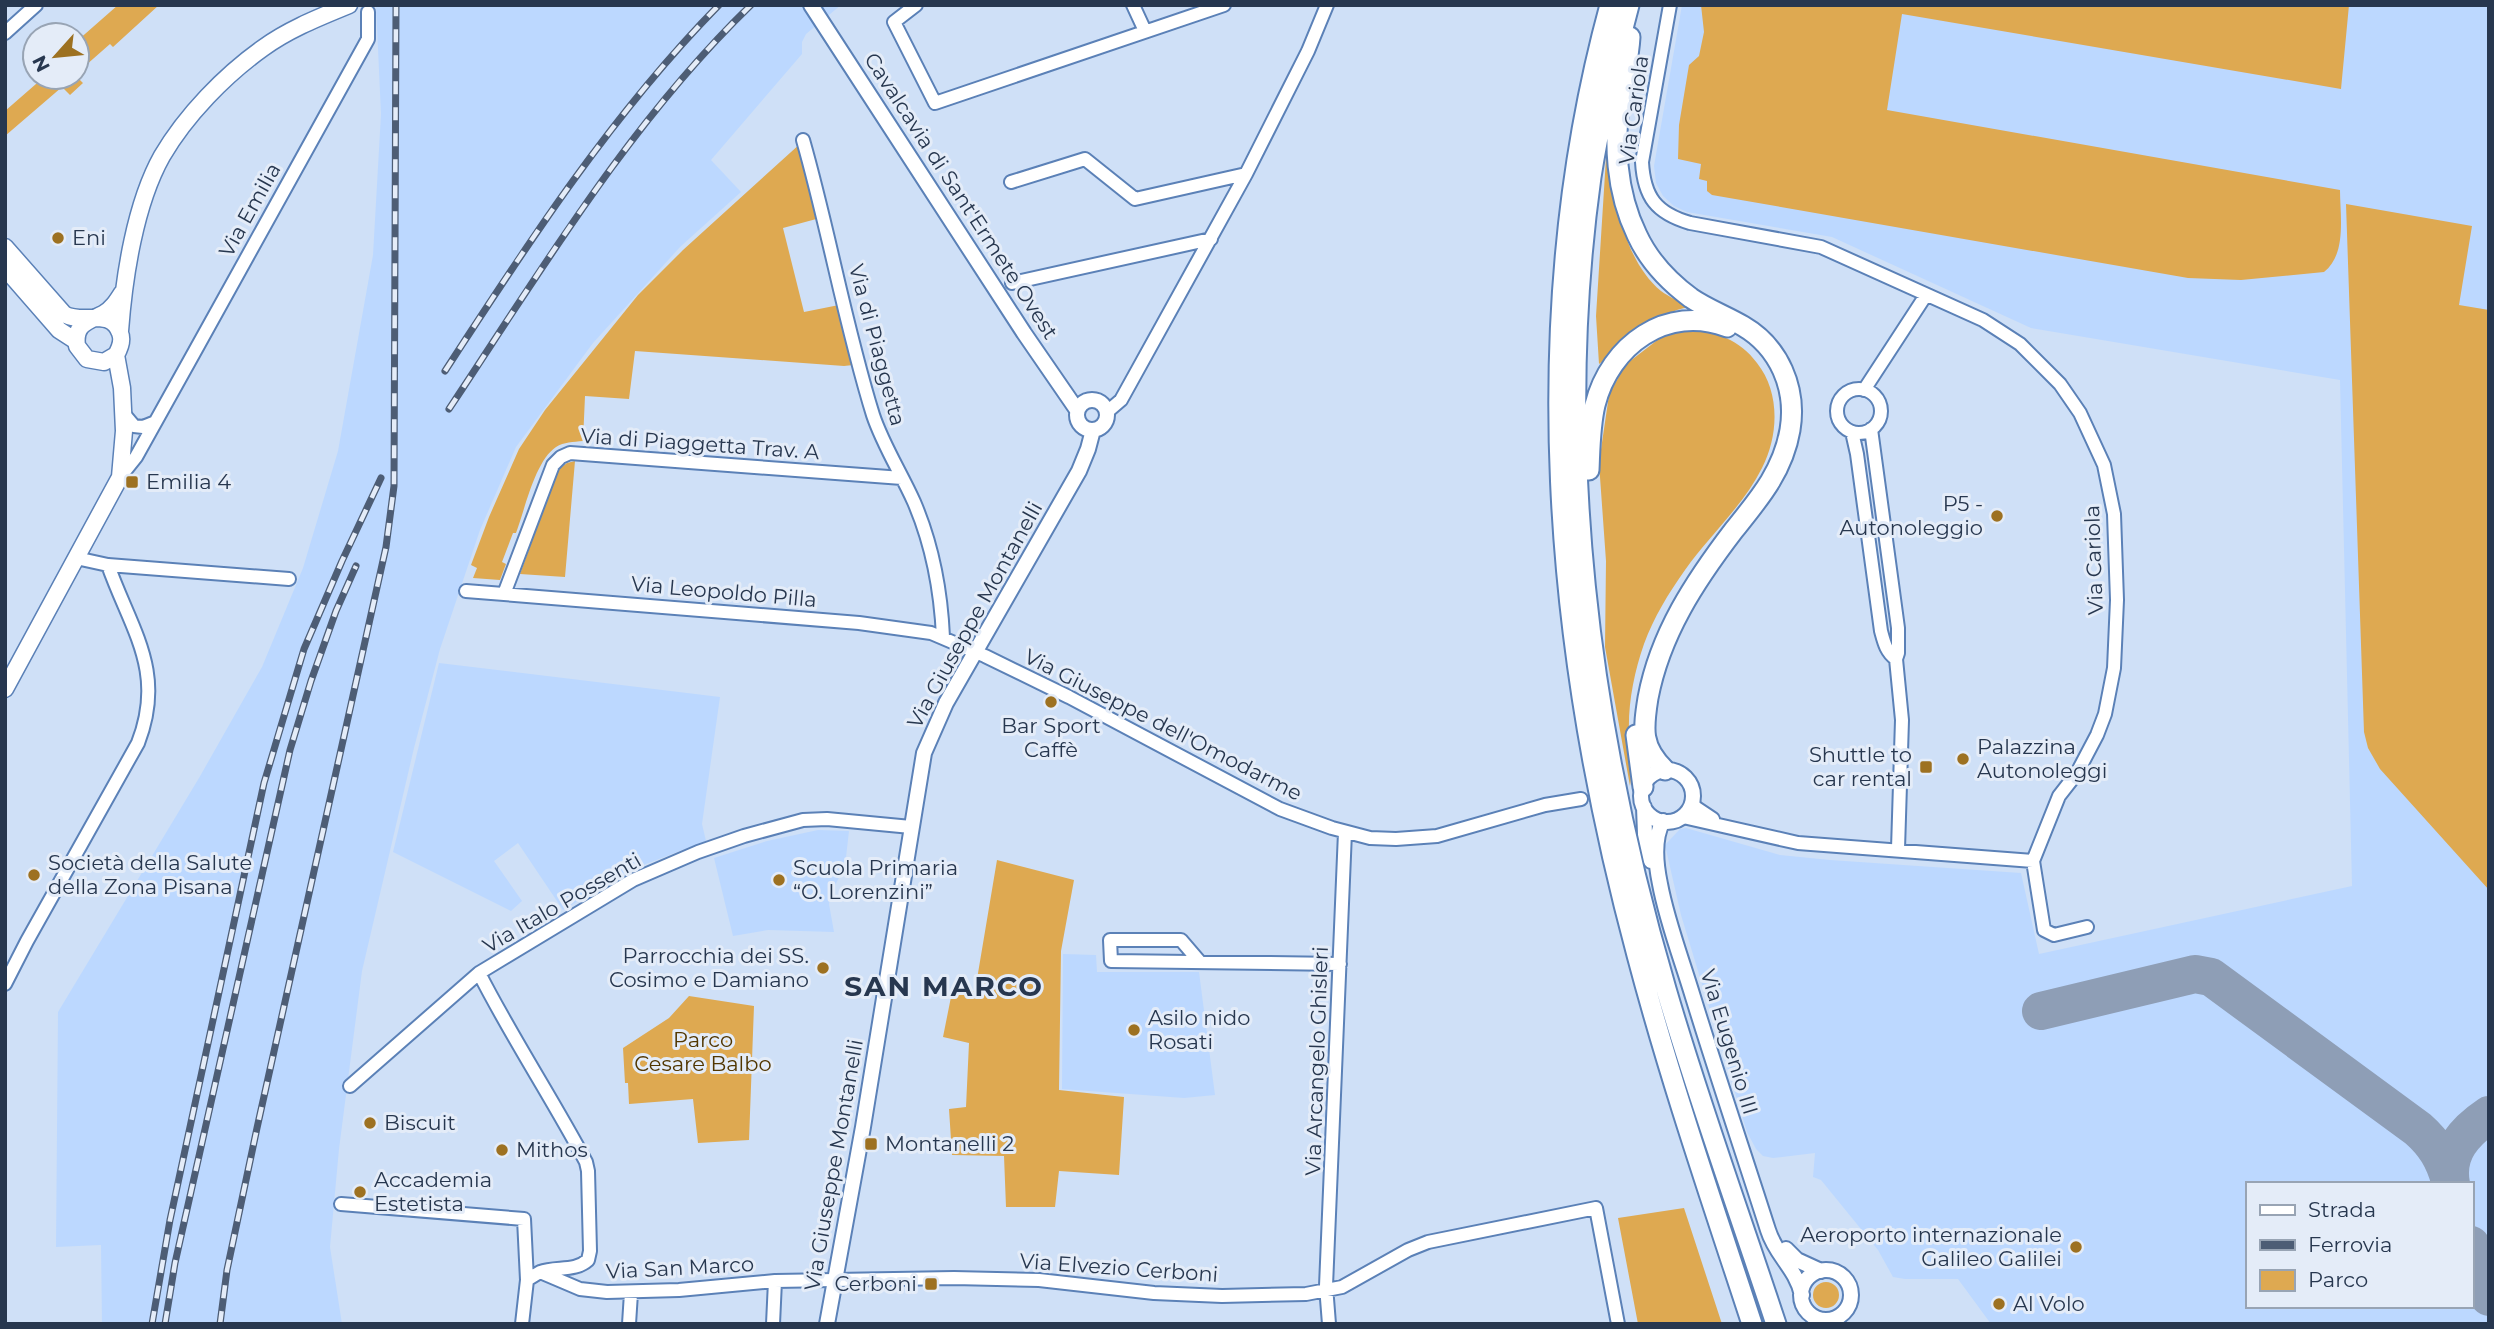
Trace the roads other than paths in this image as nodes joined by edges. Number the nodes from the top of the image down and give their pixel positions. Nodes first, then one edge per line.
1 (36, 5) edge
2 (349, 5) edge
3 (811, 5) edge
4 (916, 5) edge
5 (1133, 5) edge
6 (1224, 5) edge
7 (1327, 5) edge
8 (1610, 5) edge
9 (1630, 5) edge
10 (1670, 5) edge
11 (368, 12) dead end
12 (1145, 31) junction
13 (5, 33) edge
14 (803, 140) dead end
15 (1246, 174) junction
16 (1011, 182) dead end
17 (1211, 239) junction
18 (5, 247) edge
19 (5, 268) edge
20 (1012, 283) dead end
21 (124, 289) junction
22 (1926, 295) junction
23 (95, 317) junction
24 (120, 331) junction
25 (76, 341) junction
26 (116, 355) junction
27 (1864, 390) junction
28 (1077, 410) junction
29 (1107, 412) junction
30 (123, 413) junction
31 (153, 424) junction
32 (1871, 429) junction
33 (1093, 430) junction
34 (1852, 432) junction
35 (120, 477) junction
36 (902, 478) junction
37 (76, 558) junction
38 (108, 565) junction
39 (1584, 575) junction
40 (289, 579) dead end
41 (466, 592) dead end
42 (504, 594) junction
43 (943, 637) junction
44 (975, 651) junction
45 (1896, 659) junction
46 (5, 689) edge
47 (1595, 720) junction
48 (1665, 770) junction
49 (1643, 787) junction
50 (1581, 799) dead end
51 (1644, 807) junction
52 (1687, 811) junction
53 (1663, 821) junction
54 (911, 827) junction
55 (1345, 832) junction
56 (1898, 849) junction
57 (2033, 861) junction
58 (1660, 882) junction
59 (2087, 927) dead end
60 (1199, 961) junction
61 (1340, 964) junction
62 (479, 973) junction
63 (5, 984) edge
64 (350, 1086) dead end
65 (341, 1204) dead end
66 (1764, 1212) junction
67 (1821, 1271) junction
68 (540, 1272) junction
69 (834, 1279) junction
70 (527, 1280) junction
71 (775, 1281) junction
72 (1327, 1291) junction
73 (631, 1293) junction
74 (1802, 1295) junction
75 (1811, 1317) edge
76 (1837, 1320) edge
77 (522, 1324) edge
78 (629, 1324) edge
79 (772, 1324) edge
80 (827, 1324) edge
81 (1329, 1324) edge
82 (1618, 1324) edge
83 (1752, 1324) edge
84 (1776, 1324) edge

1 - 13 street
2 - 21 main road
3 - 28 street, Cavalcavia di Sant'Ermete Ovest
4 - 12 street
5 - 12 street
6 - 12 street
7 - 15 street
8 - 47 highway
9 - 39 highway
9 - 48 highway
10 - 22 street, Via Cariola
11 - 31 street, Via Emilia
14 - 36 street, Via di Piaggetta
15 - 16 street
15 - 17 street
17 - 20 street
17 - 29 street
18 - 23 main road
19 - 25 main road
21 - 23 main road
21 - 24 main road
22 - 27 street
22 - 57 street, Via Cariola
23 - 24 main road
23 - 25 main road
24 - 26 main road
25 - 26 main road
26 - 30 main road, Via Emilia
27 - 32 street
27 - 34 street
28 - 29 street
28 - 33 street
29 - 33 street
30 - 31 street
30 - 35 main road, Via Emilia
31 - 35 street, Via Emilia
32 - 34 street
32 - 45 street
33 - 44 street, Via Giuseppe Montanelli
34 - 45 street
35 - 37 main road, Via Emilia
36 - 42 street, Via di Piaggetta Trav. A
36 - 43 street, Via di Piaggetta
37 - 38 street
37 - 46 main road, Via Emilia
38 - 40 street
38 - 63 street
39 - 47 highway
39 - 49 highway
41 - 42 street, Via Leopoldo Pilla
42 - 43 street, Via Leopoldo Pilla
43 - 44 street, Via Leopoldo Pilla
44 - 54 street, Via Giuseppe Montanelli
44 - 55 street, Via Giuseppe dell'Omodarme
45 - 56 street
47 - 83 highway
47 - 84 highway
48 - 49 street
48 - 52 street
49 - 51 street
50 - 55 street, Via Giuseppe dell'Omodarme
51 - 53 street
51 - 58 street, Via Eugenio III
52 - 53 street
52 - 56 street
53 - 58 street, Via Eugenio III
54 - 62 street, Via Italo Possenti
54 - 69 street, Via Giuseppe Montanelli
55 - 61 street, Via Arcangelo Ghisleri
56 - 57 street
57 - 59 street
58 - 66 street, Via Eugenio III
60 - 60 street
60 - 61 street
61 - 72 street, Via Arcangelo Ghisleri
62 - 64 street, Via Italo Possenti
62 - 68 street
65 - 70 street
66 - 67 street, Via Eugenio III
66 - 74 street, Via Eugenio III
67 - 74 street
67 - 76 street
68 - 70 street
68 - 73 street, Via San Marco
69 - 71 street, Via San Marco
69 - 72 street, Via Elvezio Cerboni
69 - 80 street, Via Giuseppe Montanelli
70 - 77 street
71 - 73 street, Via San Marco
71 - 79 street
72 - 81 street, Via Arcangelo Ghisleri
72 - 82 street, Via Elvezio Cerboni
73 - 78 street
74 - 75 street
75 - 76 street

